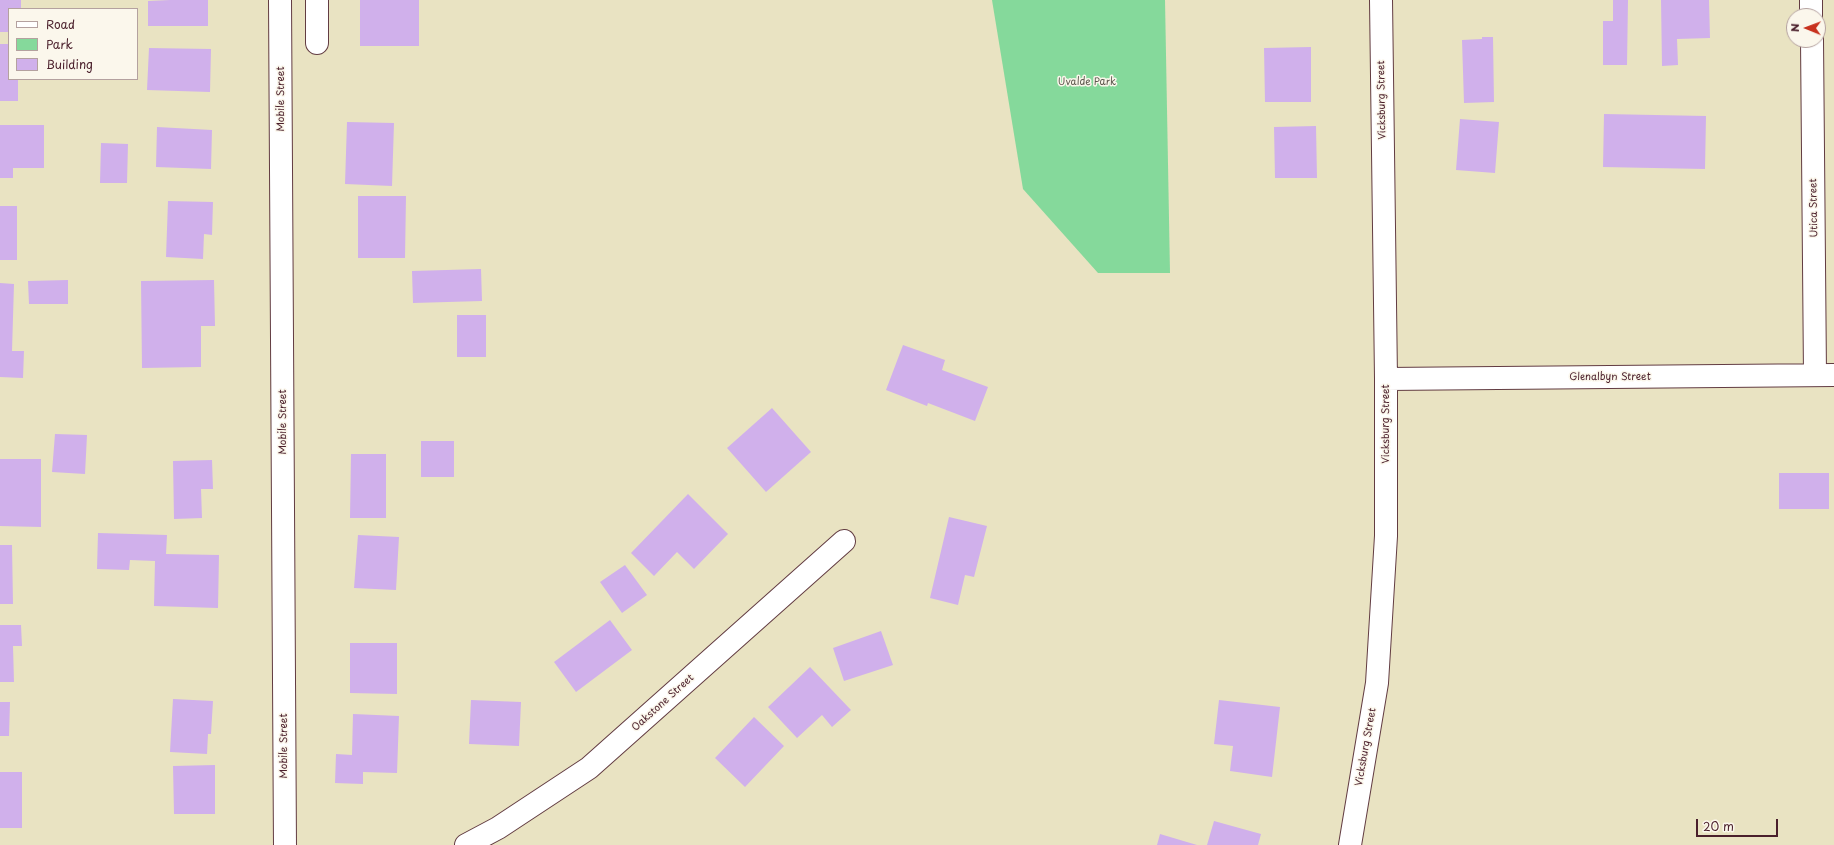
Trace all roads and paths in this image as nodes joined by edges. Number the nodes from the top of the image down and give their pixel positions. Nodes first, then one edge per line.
1 (280, 0) edge
2 (317, 0) edge
3 (1381, 0) edge
4 (317, 43) dead end
5 (1812, 48) edge
6 (1825, 375) edge
7 (1386, 379) junction
8 (844, 541) dead end
9 (285, 845) edge
10 (466, 845) edge
11 (1350, 845) edge

1 - 9 street, Mobile Street
2 - 4 street
3 - 7 street, Vicksburg Street
5 - 6 street, Utica Street
6 - 7 street, Glenalbyn Street
7 - 11 street, Vicksburg Street
8 - 10 street, Oakstone Street

